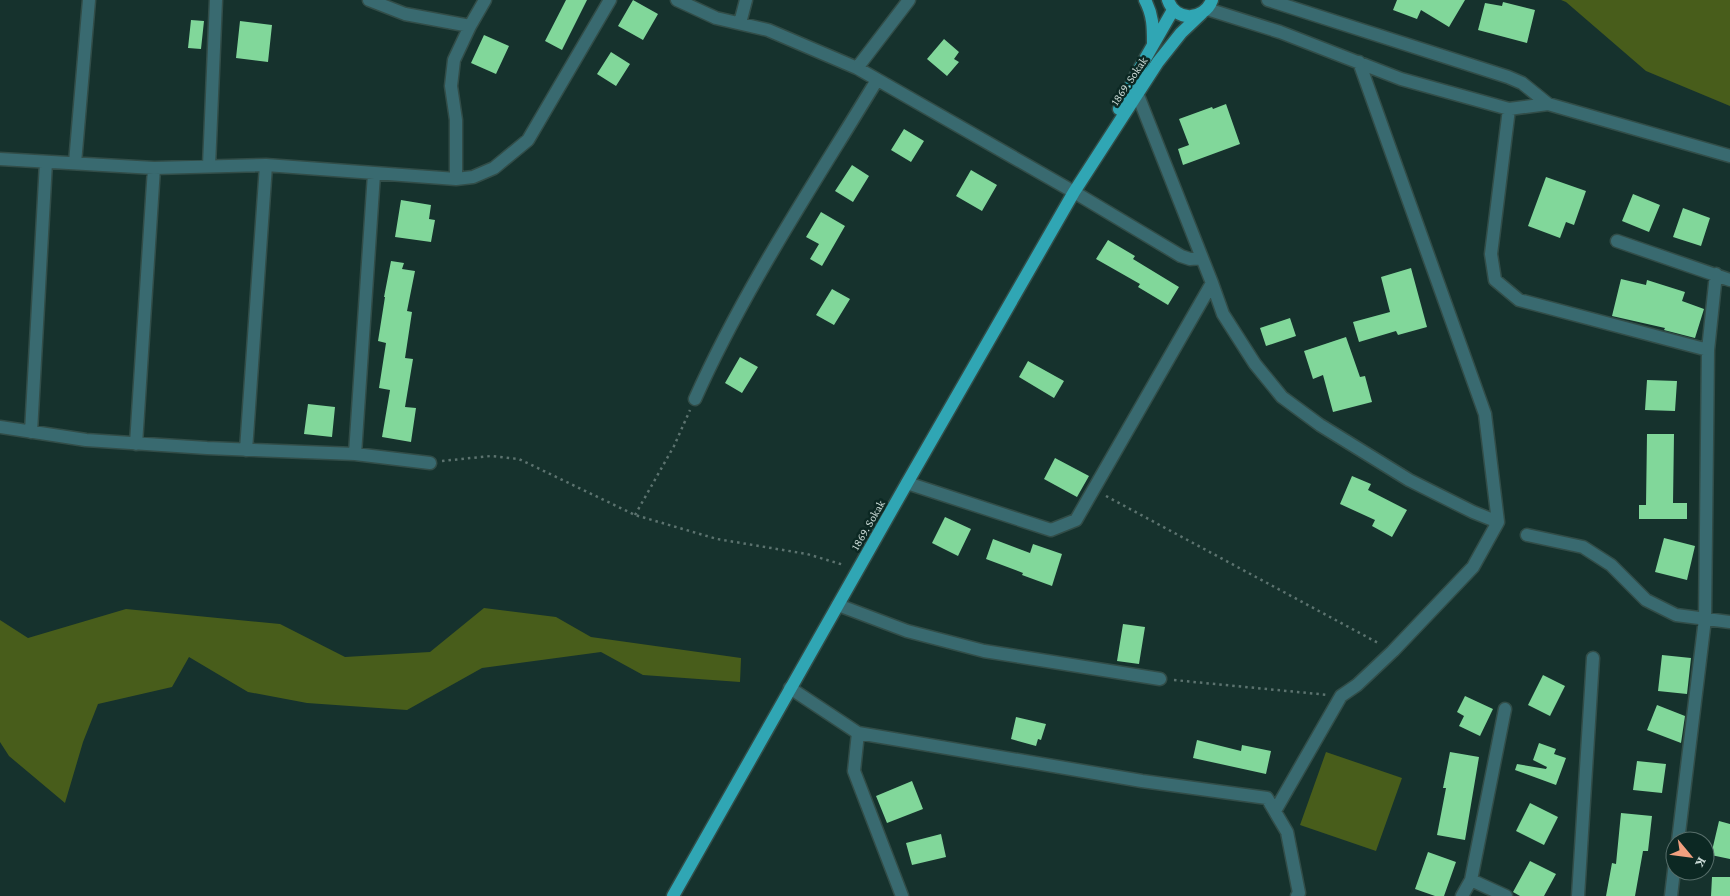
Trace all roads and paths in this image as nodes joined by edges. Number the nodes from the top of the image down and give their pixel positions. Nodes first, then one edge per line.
1 (89, 0) edge
2 (216, 0) edge
3 (369, 0) edge
4 (485, 0) edge
5 (610, 0) edge
6 (678, 0) edge
7 (746, 0) edge
8 (909, 0) edge
9 (1145, 0) edge
10 (1268, 0) edge
11 (1168, 3) edge
12 (1206, 8) edge
13 (740, 23) junction
14 (470, 26) junction
15 (1153, 45) junction
16 (1359, 62) junction
17 (857, 68) junction
18 (877, 80) junction
19 (1137, 93) junction
20 (1548, 104) junction
21 (1508, 109) junction
22 (1730, 156) edge
23 (0, 159) edge
24 (46, 162) junction
25 (75, 163) junction
26 (266, 164) junction
27 (209, 166) junction
28 (154, 168) junction
29 (1088, 169) junction
30 (374, 174) junction
31 (456, 179) junction
32 (1074, 192) junction
33 (1617, 241) dead end
34 (1202, 258) junction
35 (1716, 274) junction
36 (1730, 280) edge
37 (1212, 283) junction
38 (1708, 350) junction
39 (695, 399) joint
40 (0, 427) edge
41 (31, 432) junction
42 (136, 444) junction
43 (246, 450) junction
44 (354, 454) junction
45 (430, 462) joint
46 (907, 483) junction
47 (1094, 489) junction
48 (635, 515) junction
49 (1498, 522) junction
50 (1527, 535) dead end
51 (857, 571) junction
52 (838, 605) junction
53 (1705, 619) junction
54 (1730, 622) edge
55 (1393, 651) junction
56 (1593, 658) dead end
57 (1160, 679) joint
58 (790, 688) junction
59 (1341, 696) junction
60 (1505, 709) dead end
61 (858, 733) junction
62 (1275, 811) junction
63 (1679, 831) edge
64 (1471, 880) junction
65 (1673, 881) edge
66 (673, 896) edge
67 (902, 896) edge
68 (1297, 896) edge
69 (1462, 896) edge
70 (1506, 896) edge
71 (1578, 896) edge
72 (1671, 896) edge

1 - 25 street
2 - 27 street
3 - 14 street
4 - 14 street
5 - 31 street
6 - 13 street
7 - 13 street
8 - 17 street
9 - 15 main road
10 - 20 street
11 - 12 main road
11 - 15 main road, 1869. Sokak
12 - 16 street
12 - 19 main road, 1869. Sokak
13 - 17 street
14 - 31 street
15 - 29 main road, 1869. Sokak
16 - 21 street
16 - 49 street
17 - 18 street
18 - 32 street
18 - 39 street
19 - 29 main road, 1869. Sokak
19 - 34 street
20 - 21 street
20 - 22 street
21 - 38 street
23 - 24 street
24 - 25 street
24 - 41 street
25 - 28 street
26 - 27 street
26 - 30 street
26 - 43 street
27 - 28 street
28 - 42 street
29 - 32 main road, 1869. Sokak
30 - 31 street
30 - 44 street
32 - 34 street
32 - 46 main road, 1869. Sokak
33 - 35 street
34 - 37 street
35 - 36 street
35 - 38 street
37 - 47 street
37 - 49 street
38 - 53 street
39 - 48 path
40 - 41 street
41 - 42 street
42 - 43 street
43 - 44 street
44 - 45 street
45 - 48 path
46 - 47 street
46 - 51 main road, 1869. Sokak
47 - 55 path
48 - 51 path
49 - 55 street
50 - 53 street
51 - 52 main road, 1869. Sokak
52 - 57 street
52 - 58 main road, 1869. Sokak
53 - 54 street
53 - 63 street
55 - 59 street
56 - 71 street
57 - 59 path
58 - 61 street
58 - 66 main road, 1869. Sokak
59 - 62 street
60 - 64 street
61 - 62 street
61 - 67 street
62 - 68 street
64 - 69 street
64 - 70 street
65 - 72 street

